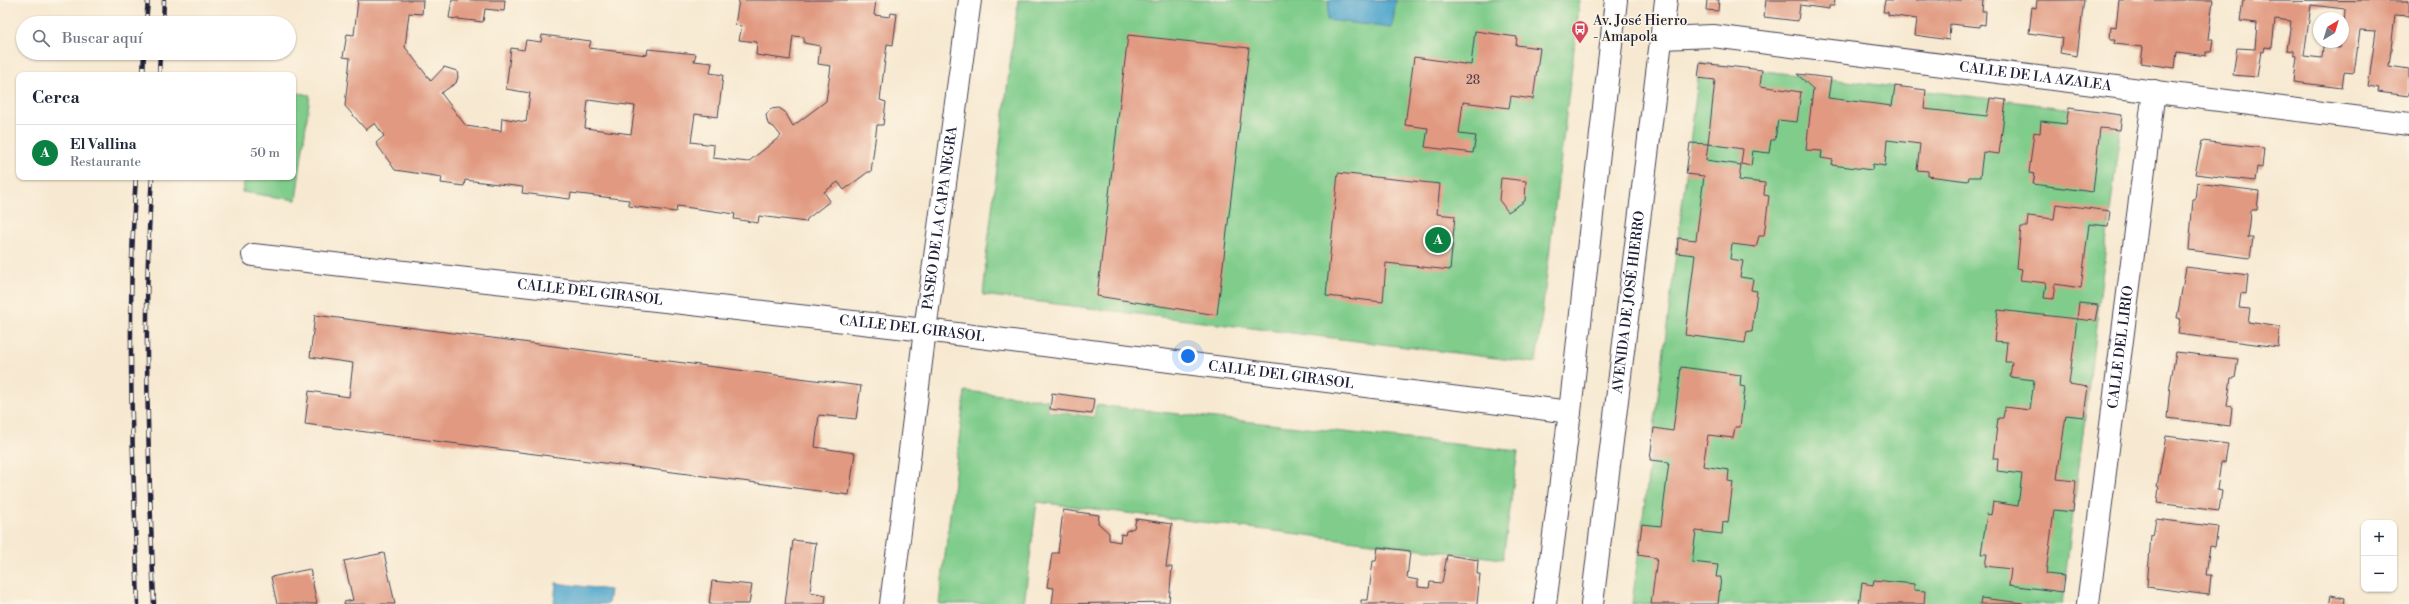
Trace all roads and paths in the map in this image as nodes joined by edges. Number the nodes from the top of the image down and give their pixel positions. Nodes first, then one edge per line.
1 (970, 0) edge
2 (1616, 0) edge
3 (1666, 0) edge
4 (1661, 38) junction
5 (2154, 91) junction
6 (2409, 124) edge
7 (253, 255) dead end
8 (925, 330) junction
9 (1570, 412) junction
10 (891, 604) edge
11 (1545, 604) edge
12 (1592, 604) edge
13 (2088, 604) edge

1 - 8 street, PASEO DE LA CAPA NEGRA
2 - 9 street
3 - 4 street, AVENIDA DE JOSÉ HIERRO
4 - 5 street, CALLE DE LA AZALEA
4 - 12 street, AVENIDA DE JOSÉ HIERRO
5 - 6 street, CALLE DE LA AZALEA
5 - 13 street, CALLE DEL LIRIO
7 - 8 street, CALLE DEL GIRASOL
8 - 9 street, CALLE DEL GIRASOL
8 - 10 street, PASEO DE LA CAPA NEGRA
9 - 11 street

